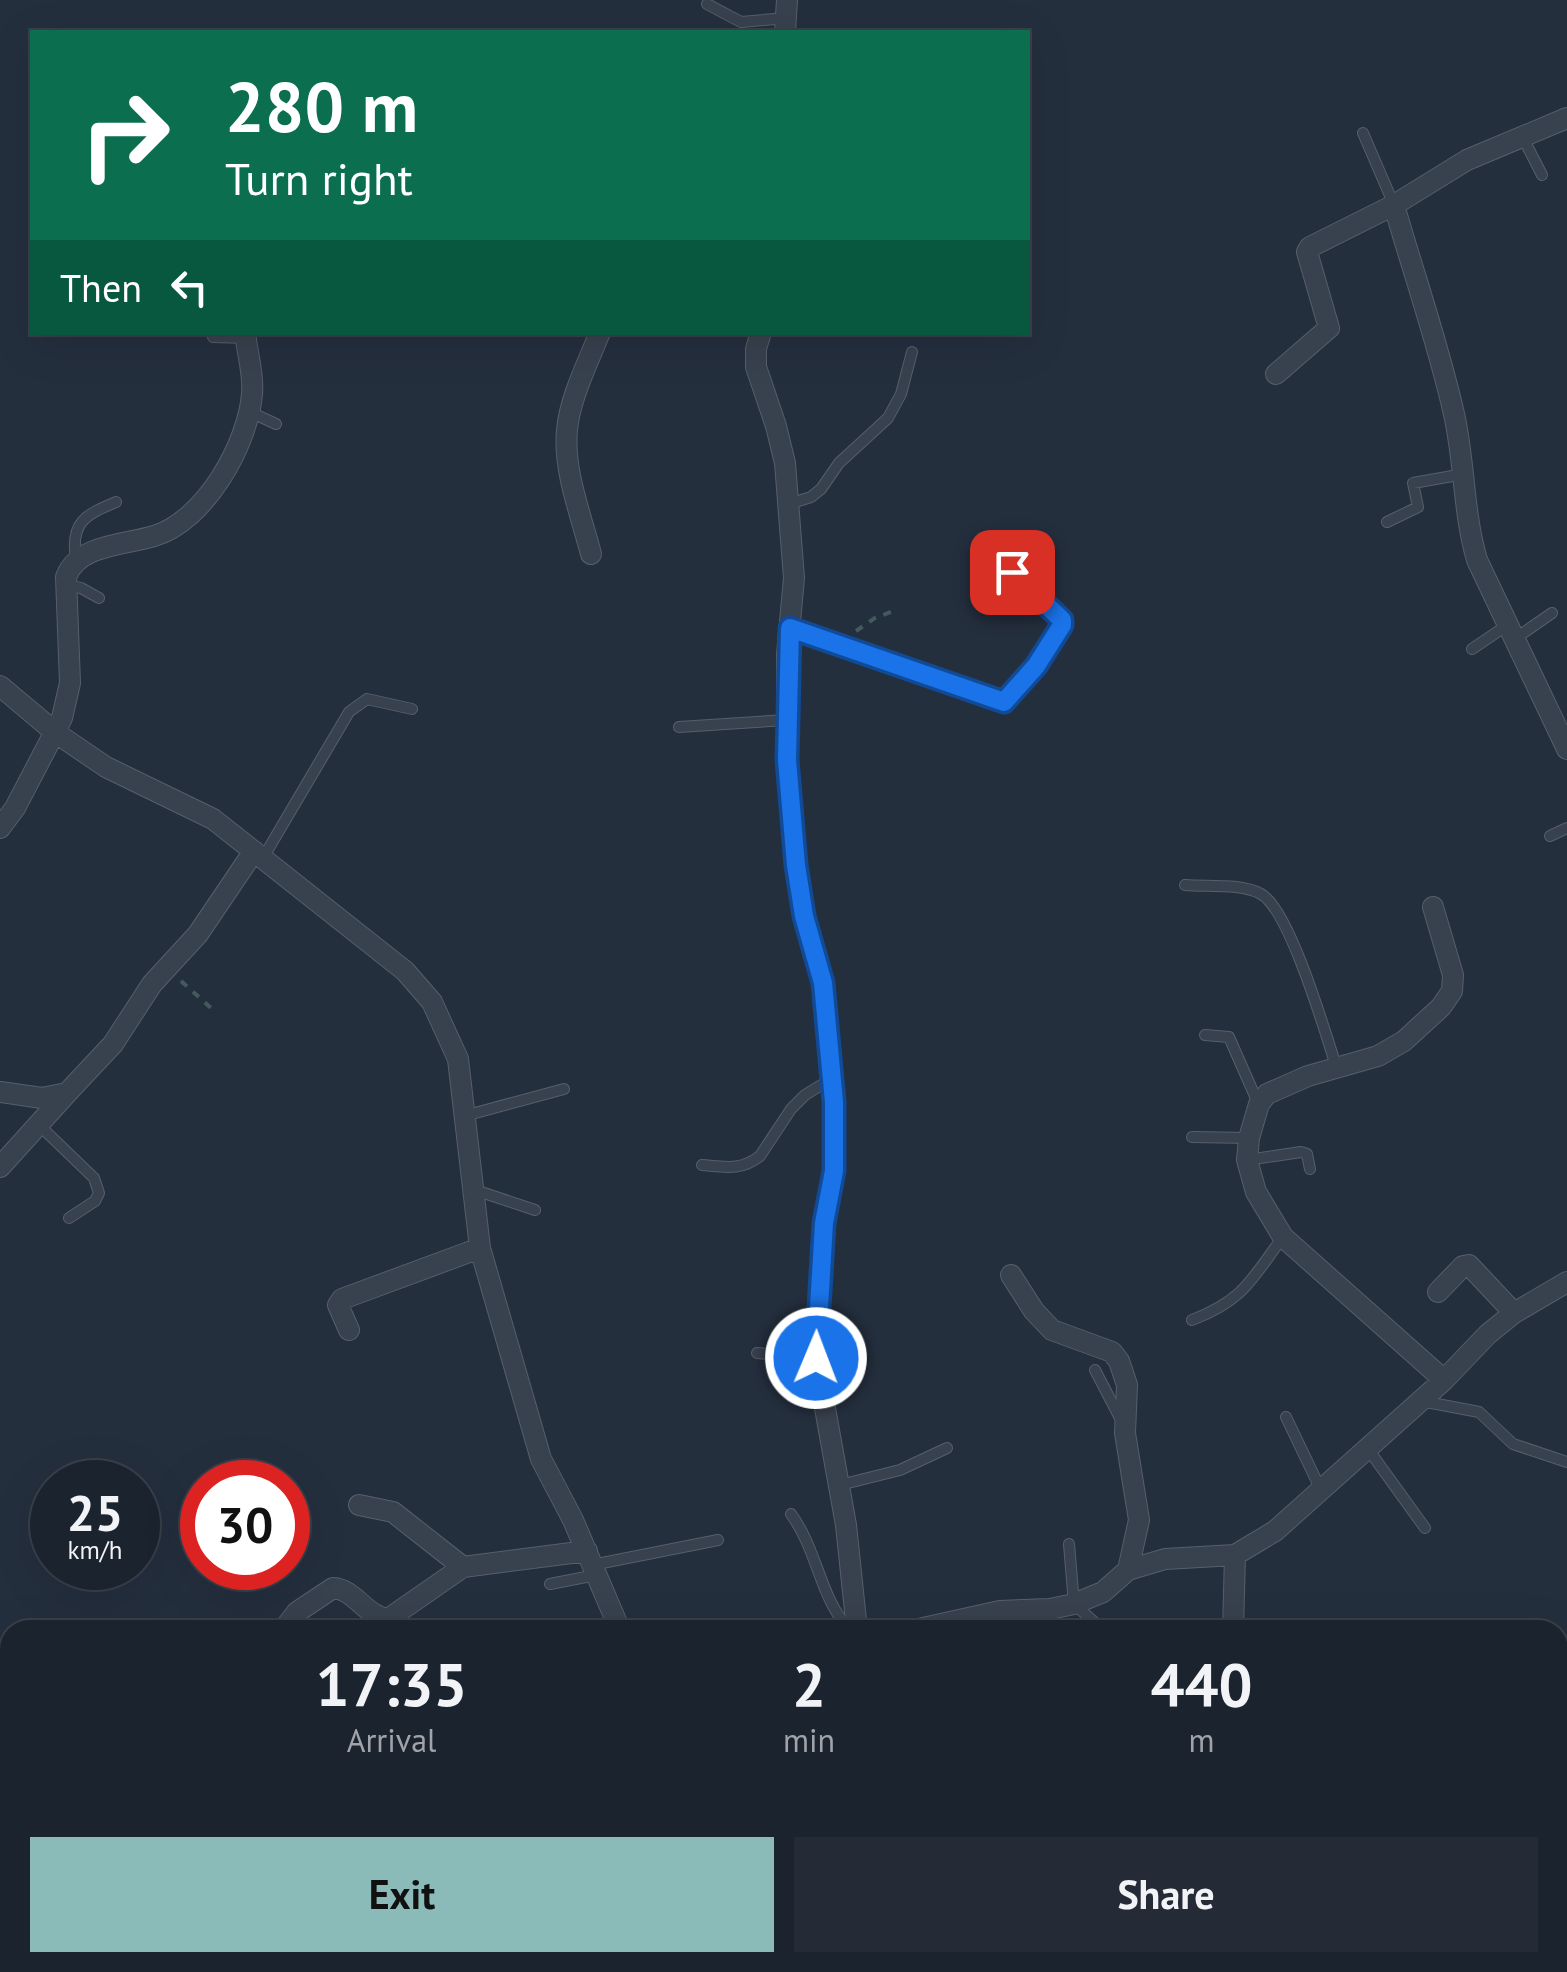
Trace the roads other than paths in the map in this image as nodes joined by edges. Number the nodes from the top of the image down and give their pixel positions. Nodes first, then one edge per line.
1 (707, 4) dead end
2 (786, 17) edge
3 (1567, 118) edge
4 (1363, 133) dead end
5 (1522, 135) junction
6 (1542, 175) dead end
7 (1394, 205) junction
8 (245, 335) edge
9 (599, 335) edge
10 (760, 335) edge
11 (212, 336) dead end
12 (912, 352) dead end
13 (1276, 374) dead end
14 (250, 412) junction
15 (276, 424) dead end
16 (1464, 474) junction
17 (116, 502) dead end
18 (789, 504) junction
19 (1387, 522) dead end
20 (590, 554) dead end
21 (76, 560) junction
22 (1012, 572) dead end
23 (67, 585) junction
24 (99, 598) dead end
25 (1552, 614) dead end
26 (790, 628) junction
27 (1510, 633) junction
28 (1472, 649) dead end
29 (0, 686) edge
30 (412, 709) dead end
31 (787, 720) junction
32 (679, 727) dead end
33 (56, 734) junction
34 (1567, 749) edge
35 (0, 828) edge
36 (1567, 828) edge
37 (1550, 836) dead end
38 (259, 854) junction
39 (1185, 885) dead end
40 (1433, 907) dead end
41 (1205, 1035) dead end
42 (1337, 1070) junction
43 (832, 1078) junction
44 (564, 1089) dead end
45 (0, 1092) edge
46 (67, 1093) junction
47 (1259, 1104) junction
48 (464, 1116) junction
49 (38, 1124) junction
50 (1192, 1137) dead end
51 (1249, 1138) junction
52 (1247, 1160) junction
53 (702, 1165) dead end
54 (0, 1167) edge
55 (1310, 1169) dead end
56 (472, 1189) junction
57 (536, 1210) dead end
58 (69, 1218) dead end
59 (1283, 1238) junction
60 (480, 1248) junction
61 (1011, 1276) dead end
62 (1567, 1282) edge
63 (1438, 1292) dead end
64 (1514, 1313) junction
65 (1192, 1320) dead end
66 (349, 1330) dead end
67 (757, 1353) dead end
68 (816, 1358) junction
69 (1095, 1370) dead end
70 (1444, 1380) junction
71 (1420, 1401) junction
72 (1286, 1417) dead end
73 (1124, 1426) junction
74 (947, 1448) dead end
75 (1368, 1448) junction
76 (1567, 1462) edge
77 (840, 1484) junction
78 (1321, 1491) junction
79 (359, 1505) dead end
80 (792, 1514) dead end
81 (1425, 1528) dead end
82 (718, 1540) dead end
83 (1069, 1544) dead end
84 (1235, 1555) junction
85 (592, 1564) junction
86 (463, 1568) junction
87 (1128, 1570) junction
88 (550, 1584) dead end
89 (1074, 1604) junction
90 (291, 1620) edge
91 (616, 1620) edge
92 (843, 1620) edge
93 (852, 1620) edge
94 (970, 1620) edge
95 (1092, 1620) edge
96 (1233, 1620) edge

1 - 2 lane
3 - 5 street
4 - 7 lane
5 - 6 lane
5 - 7 street
7 - 13 street
7 - 16 street
8 - 11 lane
8 - 14 street
9 - 20 street
10 - 18 street
12 - 18 lane
14 - 15 lane
14 - 21 street
16 - 19 lane
16 - 27 street
17 - 21 lane
18 - 26 street
21 - 23 street
22 - 26 street
23 - 24 lane
23 - 33 street
25 - 27 lane
26 - 31 street
27 - 28 lane
27 - 34 street
29 - 33 street
30 - 38 lane
31 - 32 lane
31 - 43 street
33 - 35 street
33 - 38 street
36 - 37 lane
38 - 46 street
38 - 48 street
39 - 42 lane
40 - 42 street
41 - 47 lane
42 - 47 street
43 - 53 lane
43 - 68 street
44 - 48 lane
45 - 46 street
46 - 49 street
47 - 51 street
48 - 56 street
49 - 54 street
49 - 58 lane
50 - 51 lane
51 - 52 street
52 - 55 lane
52 - 59 street
56 - 57 lane
56 - 60 street
59 - 65 lane
59 - 70 street
60 - 66 street
60 - 85 street
61 - 73 street
62 - 64 street
63 - 64 street
64 - 70 street
67 - 68 lane
68 - 77 street
69 - 73 lane
70 - 71 street
71 - 75 street
71 - 76 lane
72 - 78 lane
73 - 87 street
74 - 77 lane
75 - 78 street
75 - 81 lane
77 - 93 street
78 - 84 street
79 - 86 street
80 - 92 lane
82 - 85 lane
83 - 89 lane
84 - 87 street
84 - 96 street
85 - 86 street
85 - 88 lane
85 - 91 street
86 - 90 street
87 - 89 street
89 - 94 street
89 - 95 lane

